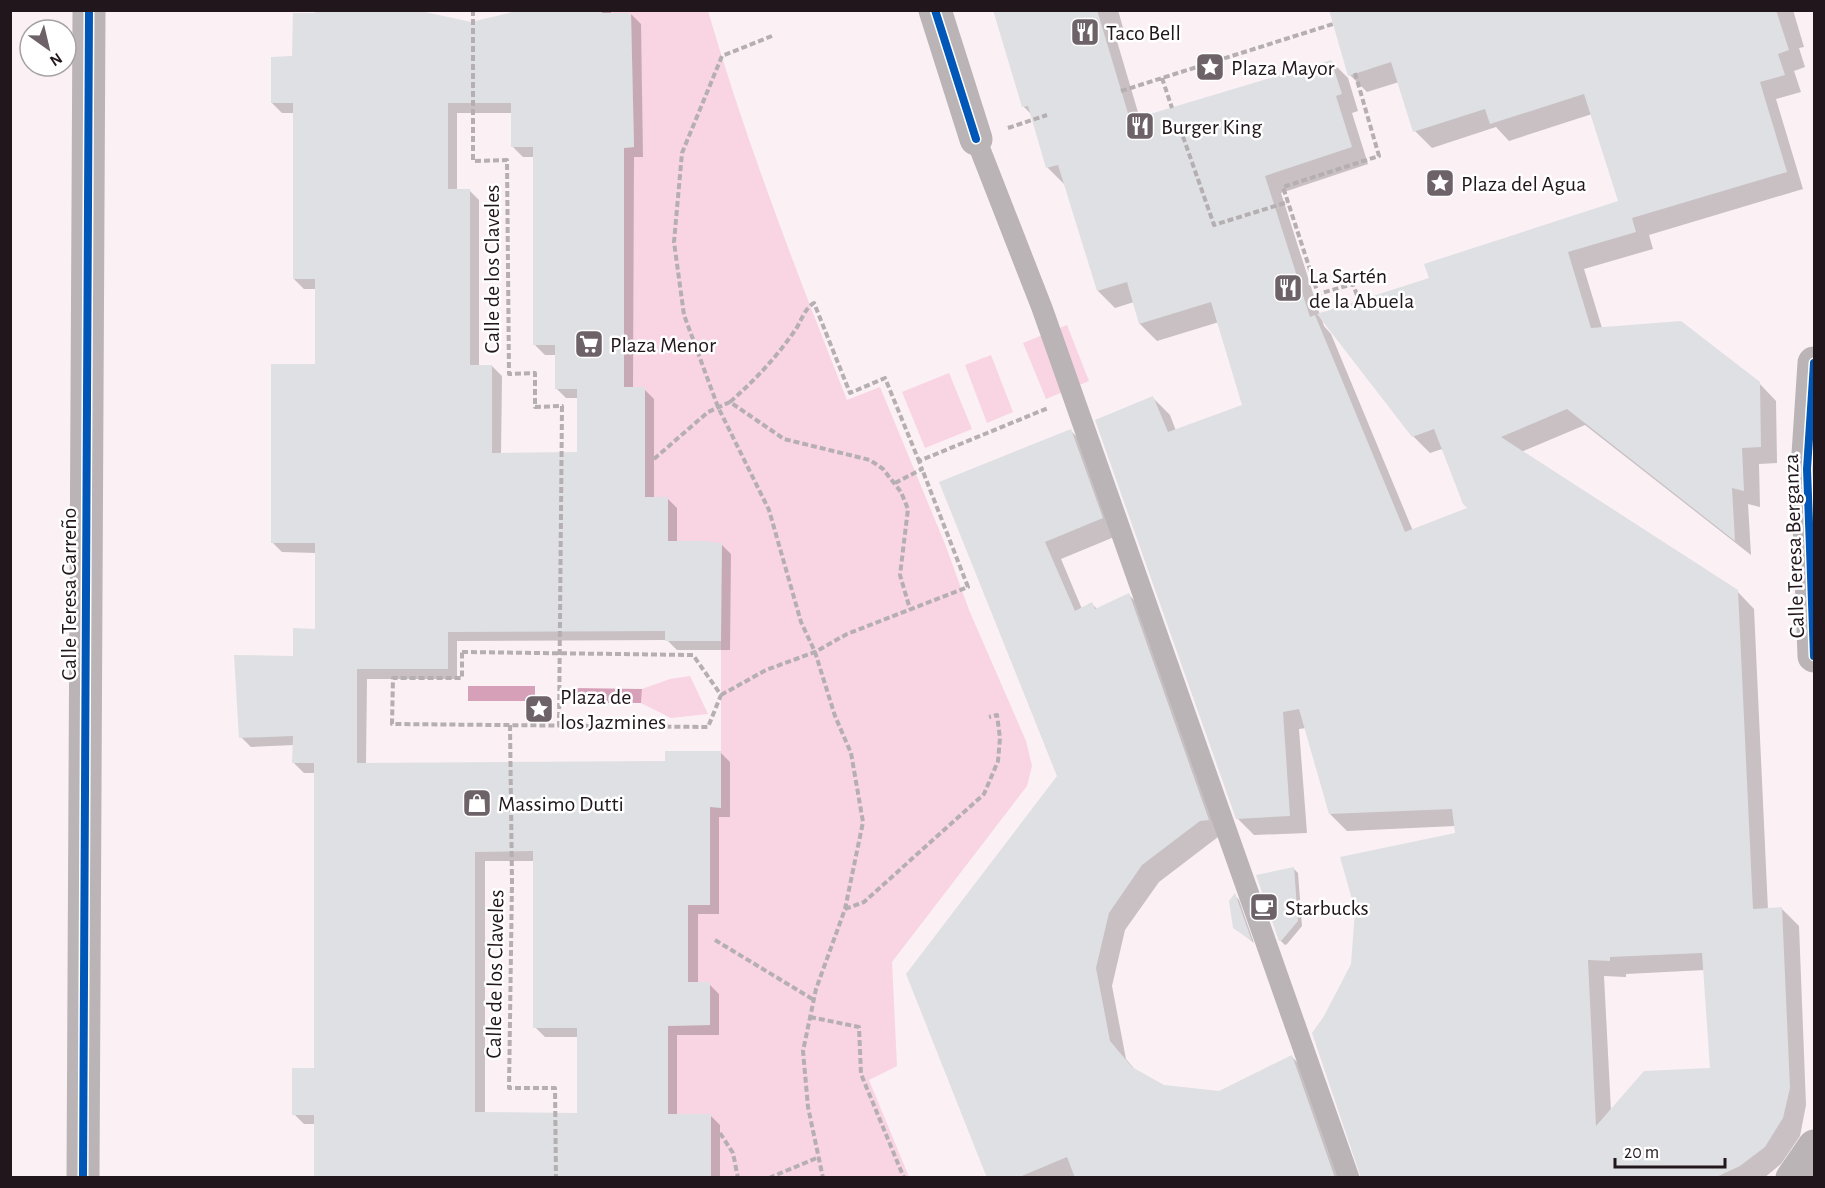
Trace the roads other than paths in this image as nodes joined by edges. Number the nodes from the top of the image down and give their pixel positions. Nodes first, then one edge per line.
1 (89, 10) edge
2 (935, 10) edge
3 (976, 139) joint
4 (1815, 363) edge
5 (1815, 656) edge
6 (1815, 1146) edge
7 (83, 1178) edge
8 (1349, 1178) edge
9 (1792, 1178) edge

1 - 7 street, Calle Teresa Carreño
2 - 3 street
3 - 8 lane
4 - 5 street, Calle Teresa Berganza
6 - 9 street

